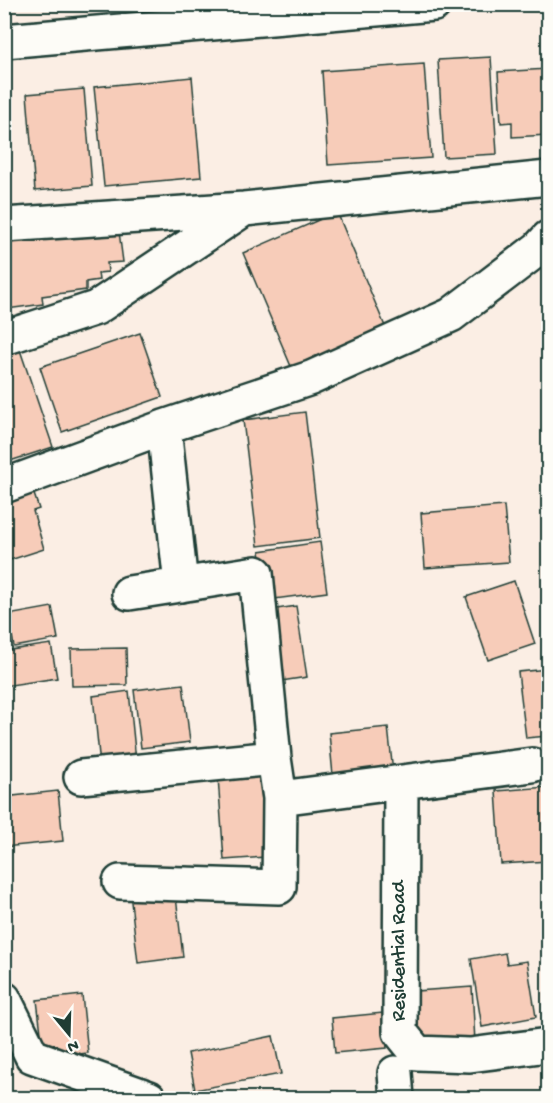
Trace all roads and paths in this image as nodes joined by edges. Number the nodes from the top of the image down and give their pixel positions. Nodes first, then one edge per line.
1 (434, 4) edge
2 (4, 40) edge
3 (549, 178) edge
4 (244, 209) junction
5 (4, 225) edge
6 (549, 238) edge
7 (4, 338) edge
8 (164, 427) junction
9 (4, 486) edge
10 (181, 585) junction
11 (129, 593) dead end
12 (274, 758) junction
13 (532, 765) dead end
14 (81, 777) dead end
15 (401, 783) junction
16 (279, 798) junction
17 (120, 882) dead end
18 (4, 999) edge
19 (549, 1045) edge
20 (149, 1098) edge

1 - 2 street
3 - 4 street
4 - 5 street
4 - 7 street
6 - 8 street
8 - 9 street
8 - 10 street
10 - 11 street
10 - 12 street
12 - 14 street
12 - 16 street
13 - 15 street
15 - 16 street
15 - 19 street, Residential Road
16 - 17 street
18 - 20 street

